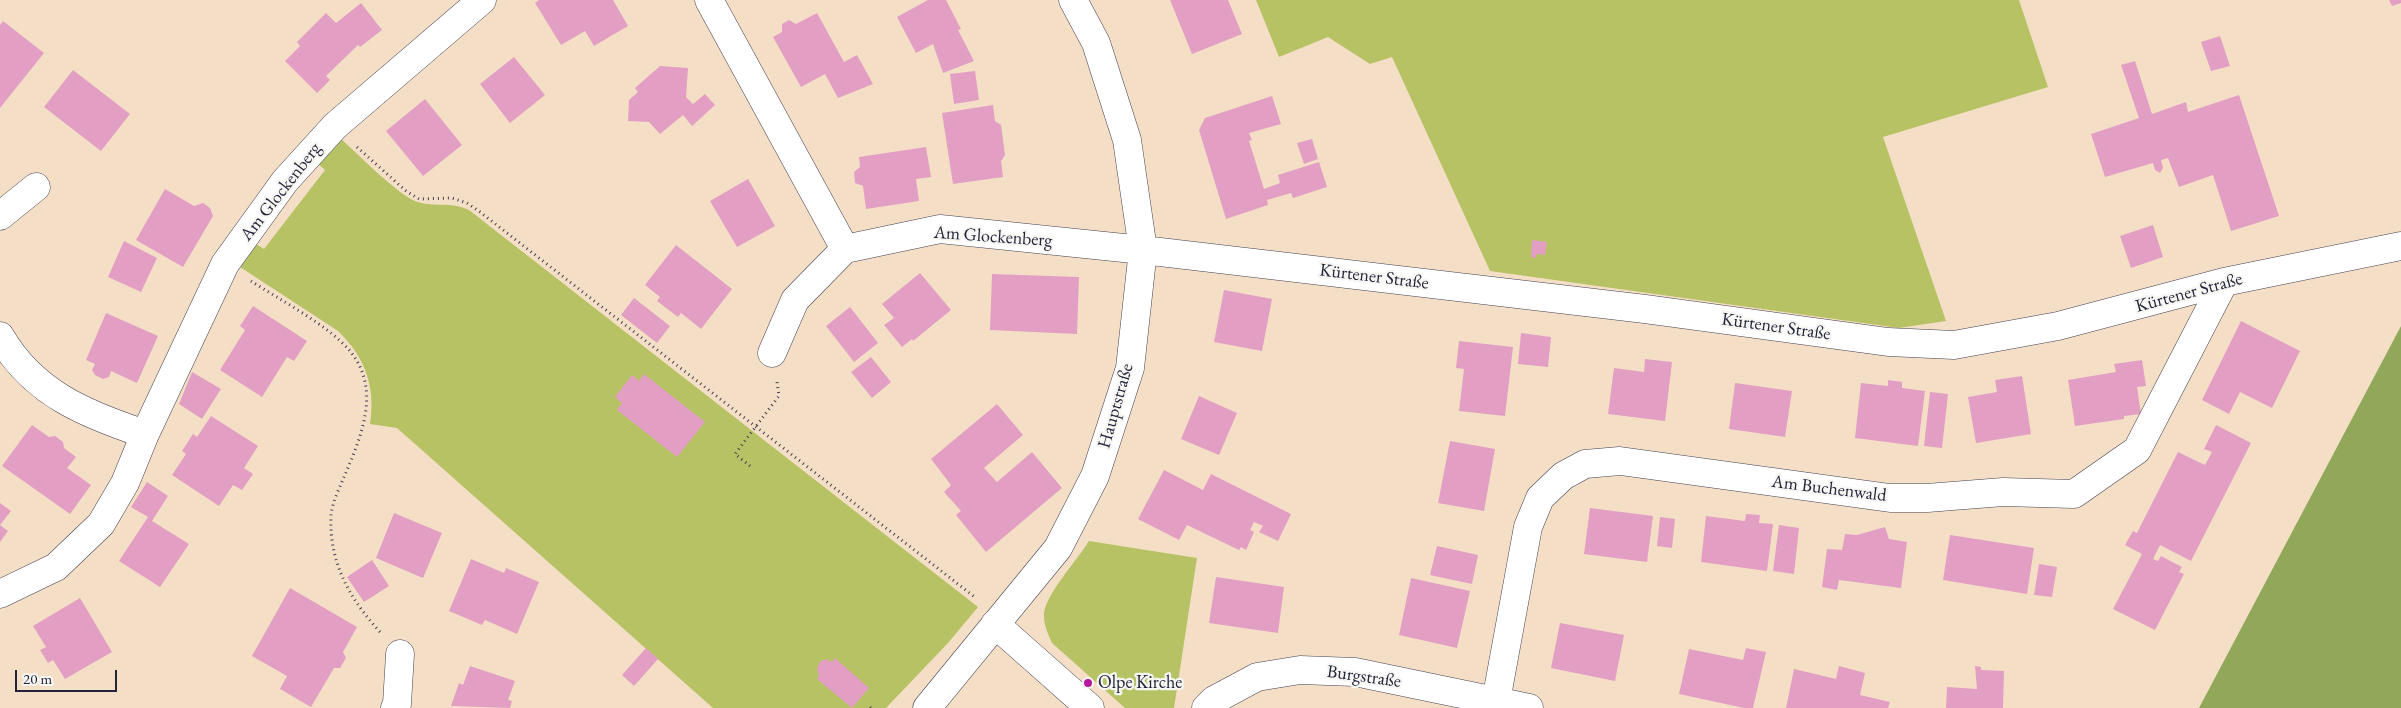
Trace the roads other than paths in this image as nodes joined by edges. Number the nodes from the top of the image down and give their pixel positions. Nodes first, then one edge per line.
1 (482, 0) edge
2 (709, 0) edge
3 (1073, 0) edge
4 (36, 187) dead end
5 (0, 216) edge
6 (2401, 246) edge
7 (846, 249) junction
8 (1143, 250) junction
9 (2224, 282) junction
10 (0, 336) edge
11 (772, 353) road end
12 (145, 434) junction
13 (0, 594) edge
14 (996, 624) junction
15 (400, 654) road end
16 (1496, 700) junction
17 (395, 708) edge
18 (927, 708) edge
19 (1090, 708) edge
20 (1206, 708) edge
21 (1529, 708) edge

1 - 12 street, Am Glockenberg
2 - 7 street
3 - 8 street, Hauptstraße
4 - 5 street
6 - 9 street, Kürtener Straße
7 - 8 street, Am Glockenberg
7 - 11 street
8 - 9 street, Kürtener Straße
8 - 14 street, Hauptstraße
9 - 16 street, Am Buchenwald
10 - 12 street
12 - 13 street, Am Glockenberg
14 - 18 street, Hauptstraße
14 - 19 street
15 - 17 street
16 - 20 street, Burgstraße
16 - 21 street, Burgstraße

